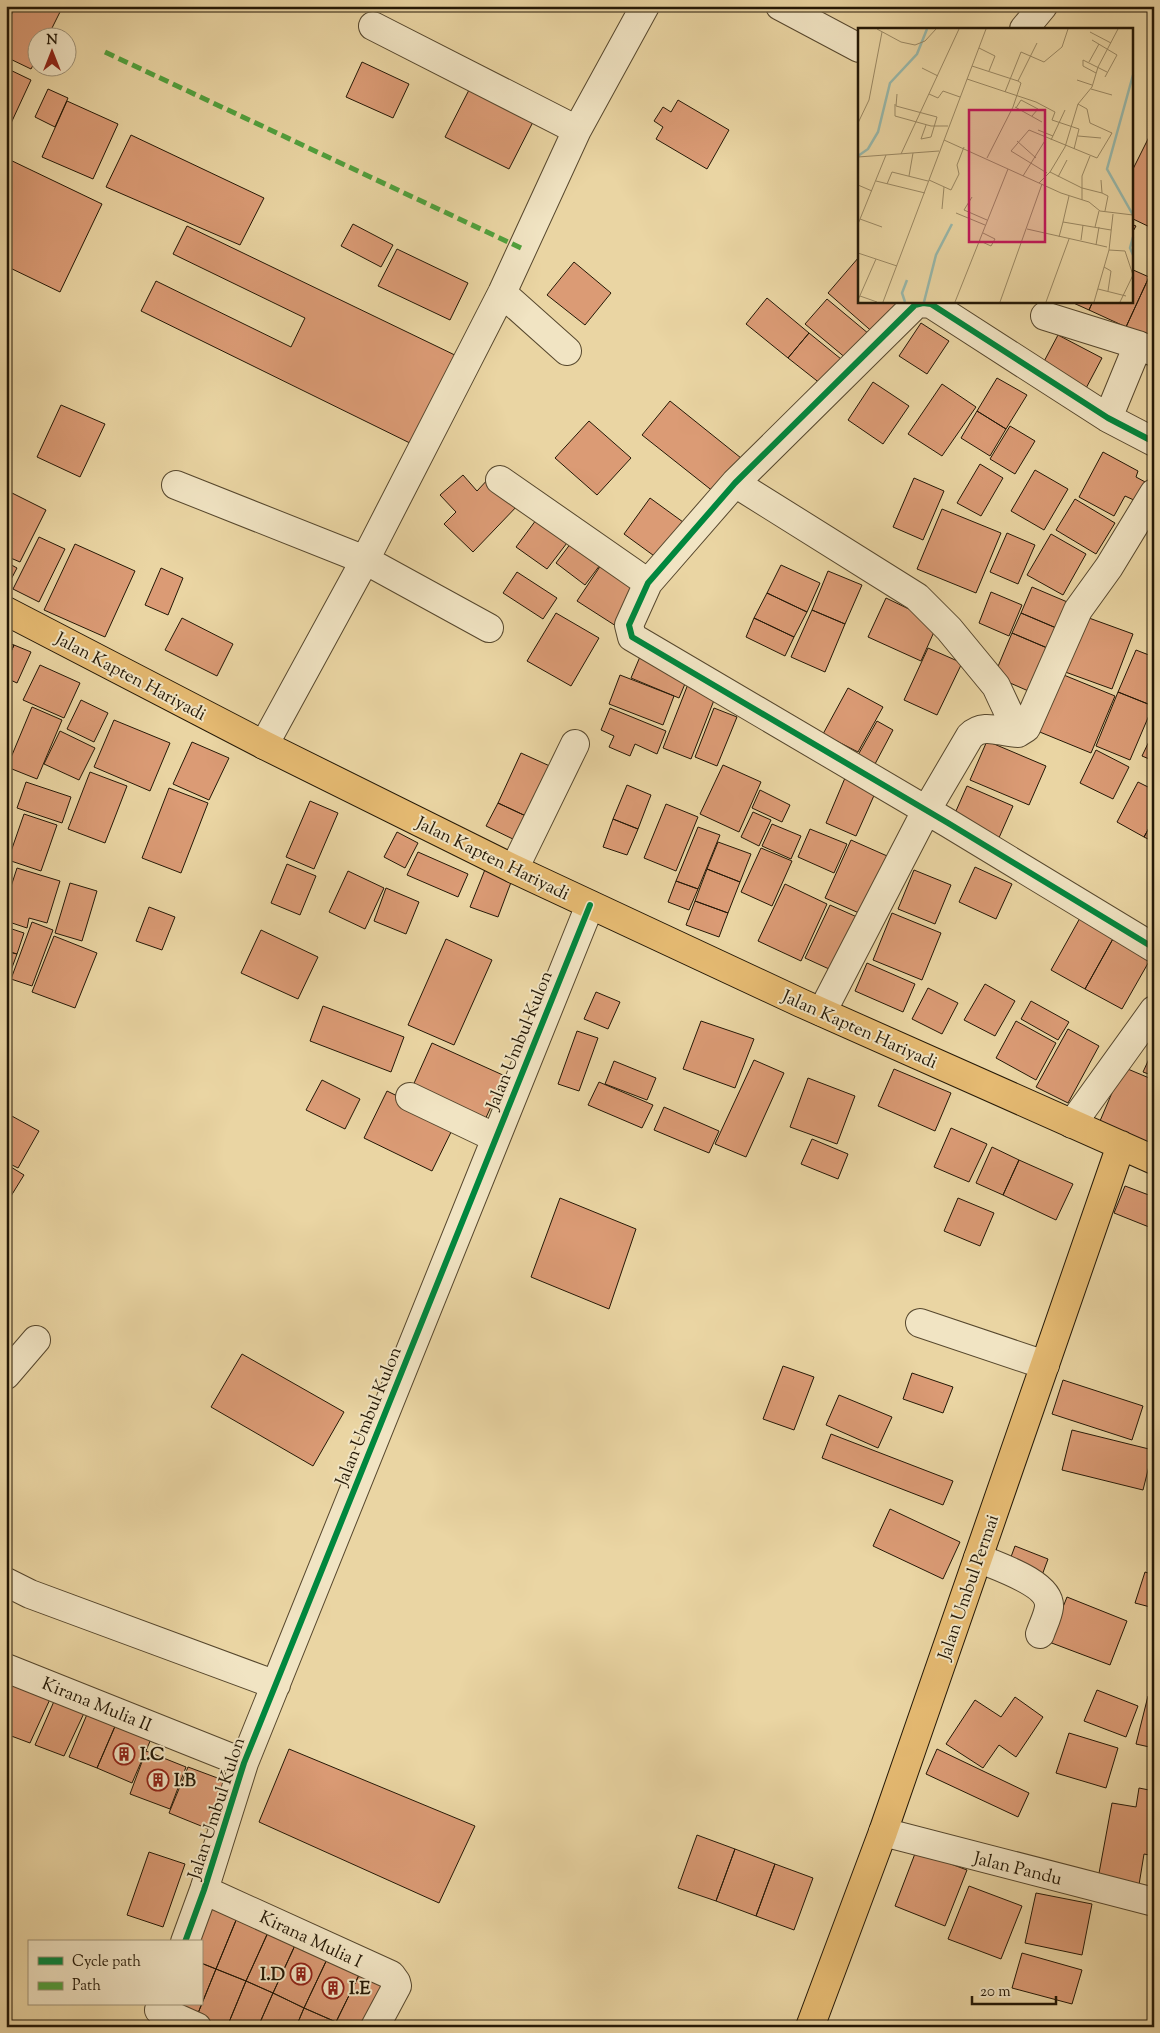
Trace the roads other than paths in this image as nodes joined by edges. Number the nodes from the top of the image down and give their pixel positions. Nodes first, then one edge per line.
1 (644, 6) edge
2 (780, 6) edge
3 (1043, 6) edge
4 (373, 26) dead end
5 (1025, 28) edge
6 (858, 47) edge
7 (577, 130) junction
8 (502, 293) junction
9 (1045, 316) dead end
10 (1146, 349) edge
11 (567, 350) dead end
12 (1108, 418) junction
13 (1154, 442) edge
14 (500, 480) dead end
15 (735, 483) junction
16 (176, 485) dead end
17 (1154, 493) edge
18 (365, 560) junction
19 (648, 583) junction
20 (6, 611) edge
21 (489, 628) dead end
22 (1018, 733) junction
23 (575, 744) dead end
24 (264, 745) junction
25 (926, 811) junction
26 (514, 869) junction
27 (590, 905) junction
28 (1154, 948) edge
29 (1154, 1010) edge
30 (822, 1012) junction
31 (410, 1097) dead end
32 (1072, 1124) junction
33 (496, 1138) junction
34 (1121, 1145) junction
35 (1154, 1160) edge
36 (920, 1323) dead end
37 (36, 1340) dead end
38 (1045, 1365) junction
39 (6, 1375) edge
40 (978, 1558) junction
41 (6, 1582) edge
42 (1040, 1634) dead end
43 (6, 1668) edge
44 (276, 1685) junction
45 (244, 1763) junction
46 (883, 1832) junction
47 (204, 1890) junction
48 (1154, 1902) edge
49 (186, 1940) edge
50 (157, 2014) edge
51 (197, 2027) edge
52 (375, 2027) edge
53 (810, 2027) edge

1 - 7 street
2 - 6 street
3 - 5 street
4 - 7 street
7 - 8 street
8 - 11 street
8 - 18 street
9 - 10 street
10 - 12 street
12 - 13 street
12 - 15 street
14 - 19 street
15 - 19 street
15 - 22 street
16 - 18 street
17 - 22 street
18 - 21 street
18 - 24 street
19 - 25 street
20 - 24 main road, Jalan Kapten Hariyadi
22 - 25 street
23 - 26 street
24 - 26 main road, Jalan Kapten Hariyadi
25 - 28 street
25 - 30 street
26 - 27 main road, Jalan Kapten Hariyadi
27 - 30 main road, Jalan Kapten Hariyadi
27 - 33 street, Jalan Umbul Kulon
29 - 32 street
30 - 32 main road, Jalan Kapten Hariyadi
31 - 33 street
32 - 34 main road, Jalan Kapten Hariyadi
33 - 44 street, Jalan Umbul Kulon
34 - 35 main road, Jalan Kapten Hariyadi
34 - 38 main road, Jalan Umbul Permai
36 - 38 street
37 - 39 street
38 - 40 main road, Jalan Umbul Permai
40 - 42 street
40 - 46 main road, Jalan Umbul Permai
41 - 44 street
43 - 45 street, Kirana Mulia II
44 - 45 street, Jalan Umbul Kulon
45 - 47 street, Jalan Umbul Kulon
46 - 48 street, Jalan Pandu
46 - 53 main road, Jalan Umbul Permai
47 - 49 street, Jalan Umbul Kulon
47 - 52 street, Kirana Mulia I
50 - 51 street

